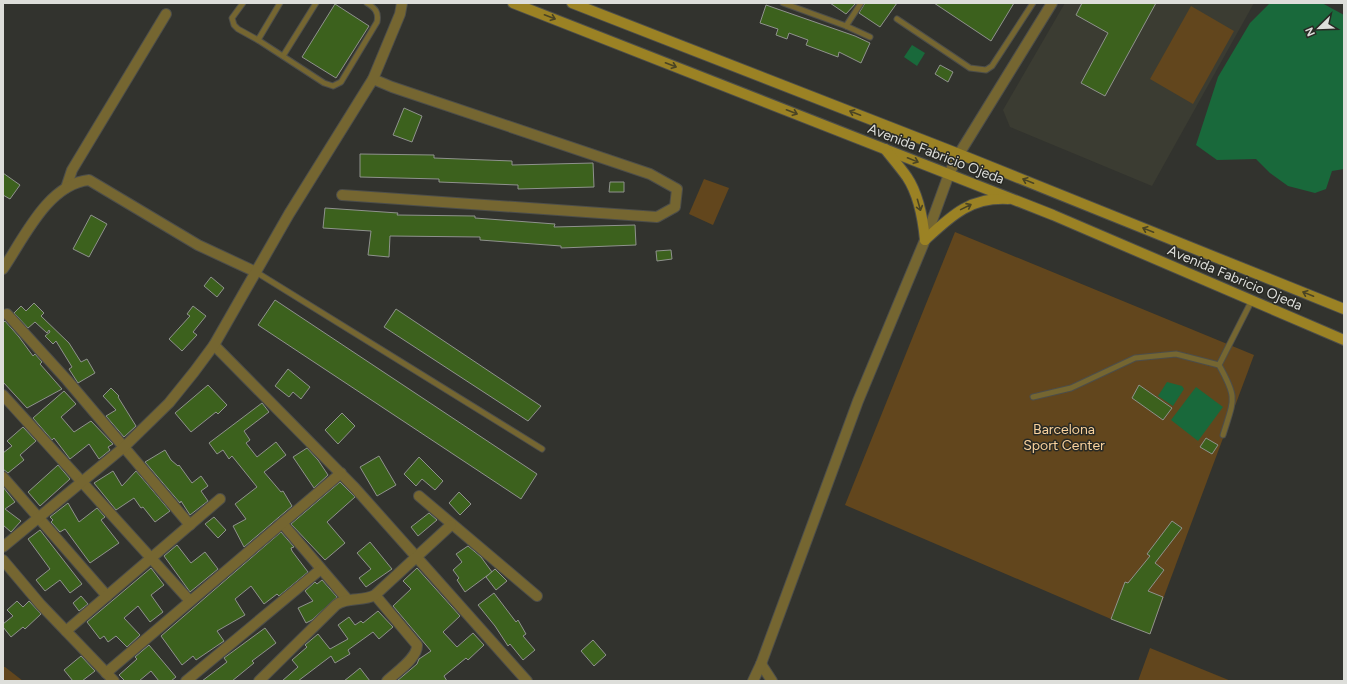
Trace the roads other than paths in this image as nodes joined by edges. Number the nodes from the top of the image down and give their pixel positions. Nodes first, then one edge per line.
1 (243, 3) edge
2 (280, 3) edge
3 (316, 3) edge
4 (367, 3) edge
5 (402, 3) edge
6 (514, 3) edge
7 (572, 3) edge
8 (786, 3) edge
9 (861, 3) edge
10 (1033, 3) edge
11 (1052, 3) edge
12 (166, 14) dead end
13 (897, 19) dead end
14 (846, 26) junction
15 (870, 37) dead end
16 (258, 40) junction
17 (283, 56) junction
18 (372, 79) junction
19 (885, 148) junction
20 (959, 154) junction
21 (949, 174) junction
22 (66, 188) junction
23 (342, 195) dead end
24 (1014, 199) junction
25 (926, 240) junction
26 (3, 269) edge
27 (256, 272) junction
28 (1252, 300) junction
29 (1344, 309) edge
30 (7, 314) dead end
31 (1344, 340) edge
32 (214, 345) junction
33 (1219, 365) junction
34 (3, 395) edge
35 (1033, 397) dead end
36 (1223, 435) dead end
37 (124, 447) junction
38 (542, 448) dead end
39 (341, 473) junction
40 (3, 477) edge
41 (81, 482) junction
42 (419, 496) dead end
43 (220, 499) dead end
44 (38, 516) junction
45 (282, 523) junction
46 (190, 525) junction
47 (451, 525) junction
48 (3, 548) edge
49 (416, 556) junction
50 (151, 559) junction
51 (3, 560) edge
52 (321, 569) junction
53 (375, 595) junction
54 (107, 596) junction
55 (537, 596) dead end
56 (347, 599) junction
57 (190, 601) junction
58 (66, 631) junction
59 (761, 664) junction
60 (106, 673) junction
61 (114, 681) edge
62 (186, 681) edge
63 (259, 681) edge
64 (387, 681) edge
65 (527, 681) edge
66 (752, 681) edge
67 (772, 681) edge

1 - 16 lane
2 - 16 lane
3 - 17 lane
4 - 17 lane
5 - 18 street
6 -> 19 street, Avenida Fabricio Ojeda
20 -> 7 street, Avenida Fabricio Ojeda
8 - 14 lane
9 - 14 lane
10 - 13 lane
11 - 20 street
12 - 22 street
14 - 15 lane
16 - 17 lane
18 - 23 street
18 - 27 street
19 -> 21 street, Avenida Fabricio Ojeda
19 -> 25 street
20 - 21 street
29 -> 20 street, Avenida Fabricio Ojeda
21 - 24 street, Avenida Fabricio Ojeda
21 - 25 street
22 - 26 street
22 - 27 street
25 -> 24 street
24 - 28 street, Avenida Fabricio Ojeda
25 - 59 street
27 - 32 street
27 - 38 lane
28 - 31 street, Avenida Fabricio Ojeda
28 - 33 lane
30 - 37 street
32 - 37 street
32 - 39 street
33 - 35 lane
33 - 36 lane
34 - 41 street
37 - 41 street
37 - 46 street
39 - 45 street
39 - 49 street
40 - 44 street
41 - 44 street
41 - 50 street
42 - 47 street
43 - 46 street
44 - 48 street
44 - 54 street
45 - 52 street
45 - 57 street
46 - 50 street
47 - 49 street
47 - 55 street
49 - 53 street
49 - 65 street
50 - 54 street
50 - 57 street
51 - 58 street
52 - 56 street
52 - 62 street
53 - 56 street
53 - 64 street
54 - 58 street
56 - 63 street
57 - 60 street
58 - 60 street
59 - 66 street
59 - 67 street
60 - 61 street

